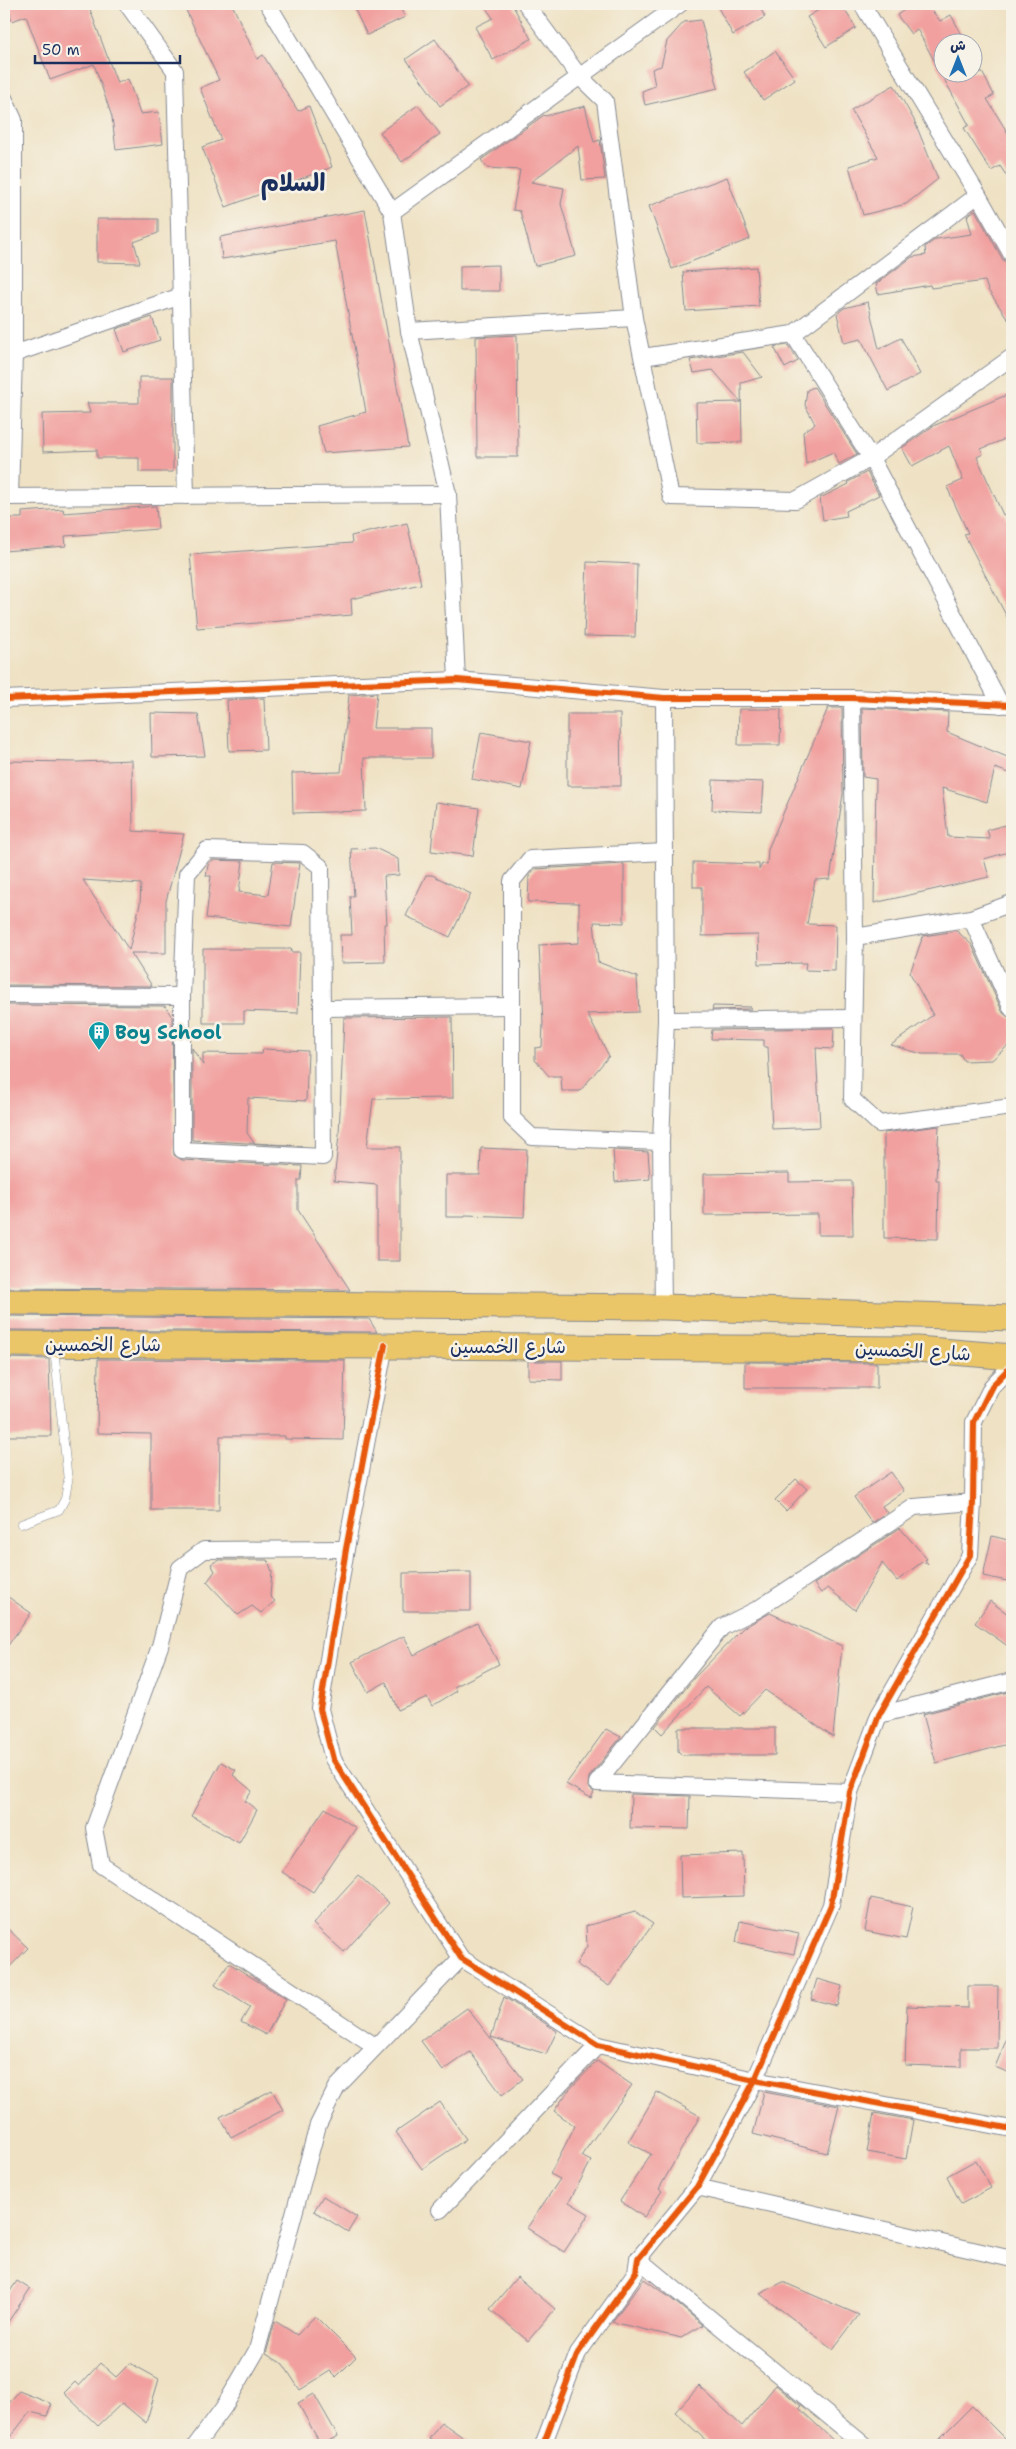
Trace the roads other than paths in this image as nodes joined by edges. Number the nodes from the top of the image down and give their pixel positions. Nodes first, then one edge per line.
1 (127, 4) edge
2 (268, 4) edge
3 (526, 4) edge
4 (680, 4) edge
5 (862, 4) edge
6 (579, 76) junction
7 (4, 98) edge
8 (978, 194) junction
9 (392, 212) junction
10 (1012, 255) edge
11 (181, 296) junction
12 (634, 318) junction
13 (409, 331) junction
14 (793, 334) junction
15 (14, 354) junction
16 (643, 357) junction
17 (1012, 357) edge
18 (870, 458) junction
19 (448, 494) junction
20 (186, 496) junction
21 (7, 497) edge
22 (458, 680) junction
23 (664, 698) junction
24 (852, 698) junction
25 (4, 699) edge
26 (1006, 705) edge
27 (665, 852) junction
28 (1012, 903) edge
29 (971, 918) junction
30 (855, 937) junction
31 (4, 994) edge
32 (182, 996) junction
33 (512, 1006) junction
34 (322, 1008) junction
35 (1012, 1009) edge
36 (853, 1018) junction
37 (666, 1020) junction
38 (1012, 1107) edge
39 (661, 1142) junction
40 (4, 1302) edge
41 (663, 1307) junction
42 (1012, 1318) edge
43 (4, 1344) edge
44 (54, 1344) junction
45 (385, 1345) junction
46 (1012, 1357) edge
47 (1012, 1365) edge
48 (973, 1502) junction
49 (21, 1524) dead end
50 (346, 1549) junction
51 (1012, 1681) edge
52 (879, 1715) junction
53 (850, 1792) junction
54 (461, 1958) junction
55 (598, 2045) junction
56 (375, 2046) junction
57 (755, 2080) junction
58 (1012, 2129) edge
59 (697, 2187) junction
60 (440, 2210) dead end
61 (638, 2259) junction
62 (1012, 2259) edge
63 (196, 2445) edge
64 (543, 2445) edge
65 (864, 2445) edge

1 - 11 street
2 - 9 street
3 - 6 street
4 - 6 street
5 - 8 street
6 - 9 street
6 - 12 street
7 - 15 street
8 - 10 street
8 - 14 street
9 - 13 street
11 - 15 street
11 - 20 street
12 - 13 street
12 - 16 street
13 - 19 street
14 - 16 street
14 - 18 street
15 - 21 street
16 - 18 street
17 - 18 street
18 - 26 street
19 - 20 street
19 - 22 street
20 - 21 street
22 - 23 street
22 - 25 street
23 - 24 street
23 - 27 street
24 - 26 street
24 - 30 street
27 - 33 street
27 - 37 street
28 - 29 street
29 - 30 street
29 - 35 street
30 - 36 street
31 - 32 street
32 - 34 street
32 - 34 street
33 - 34 street
33 - 39 street
36 - 37 street
36 - 38 street
37 - 39 street
39 - 41 street
40 - 41 main road, شارع الخمسين
41 - 42 main road, شارع الخمسين
43 - 44 main road, شارع الخمسين
44 - 45 main road, شارع الخمسين
44 - 49 lane
45 - 46 main road, شارع الخمسين
45 - 50 street
47 - 48 street
48 - 52 street
48 - 53 street
50 - 54 street
50 - 56 street
51 - 52 street
52 - 53 street
53 - 57 street
54 - 55 street
54 - 56 street
55 - 57 street
55 - 60 street
56 - 63 street
57 - 58 street
57 - 59 street
59 - 61 street
59 - 62 street
61 - 64 street
61 - 65 street

